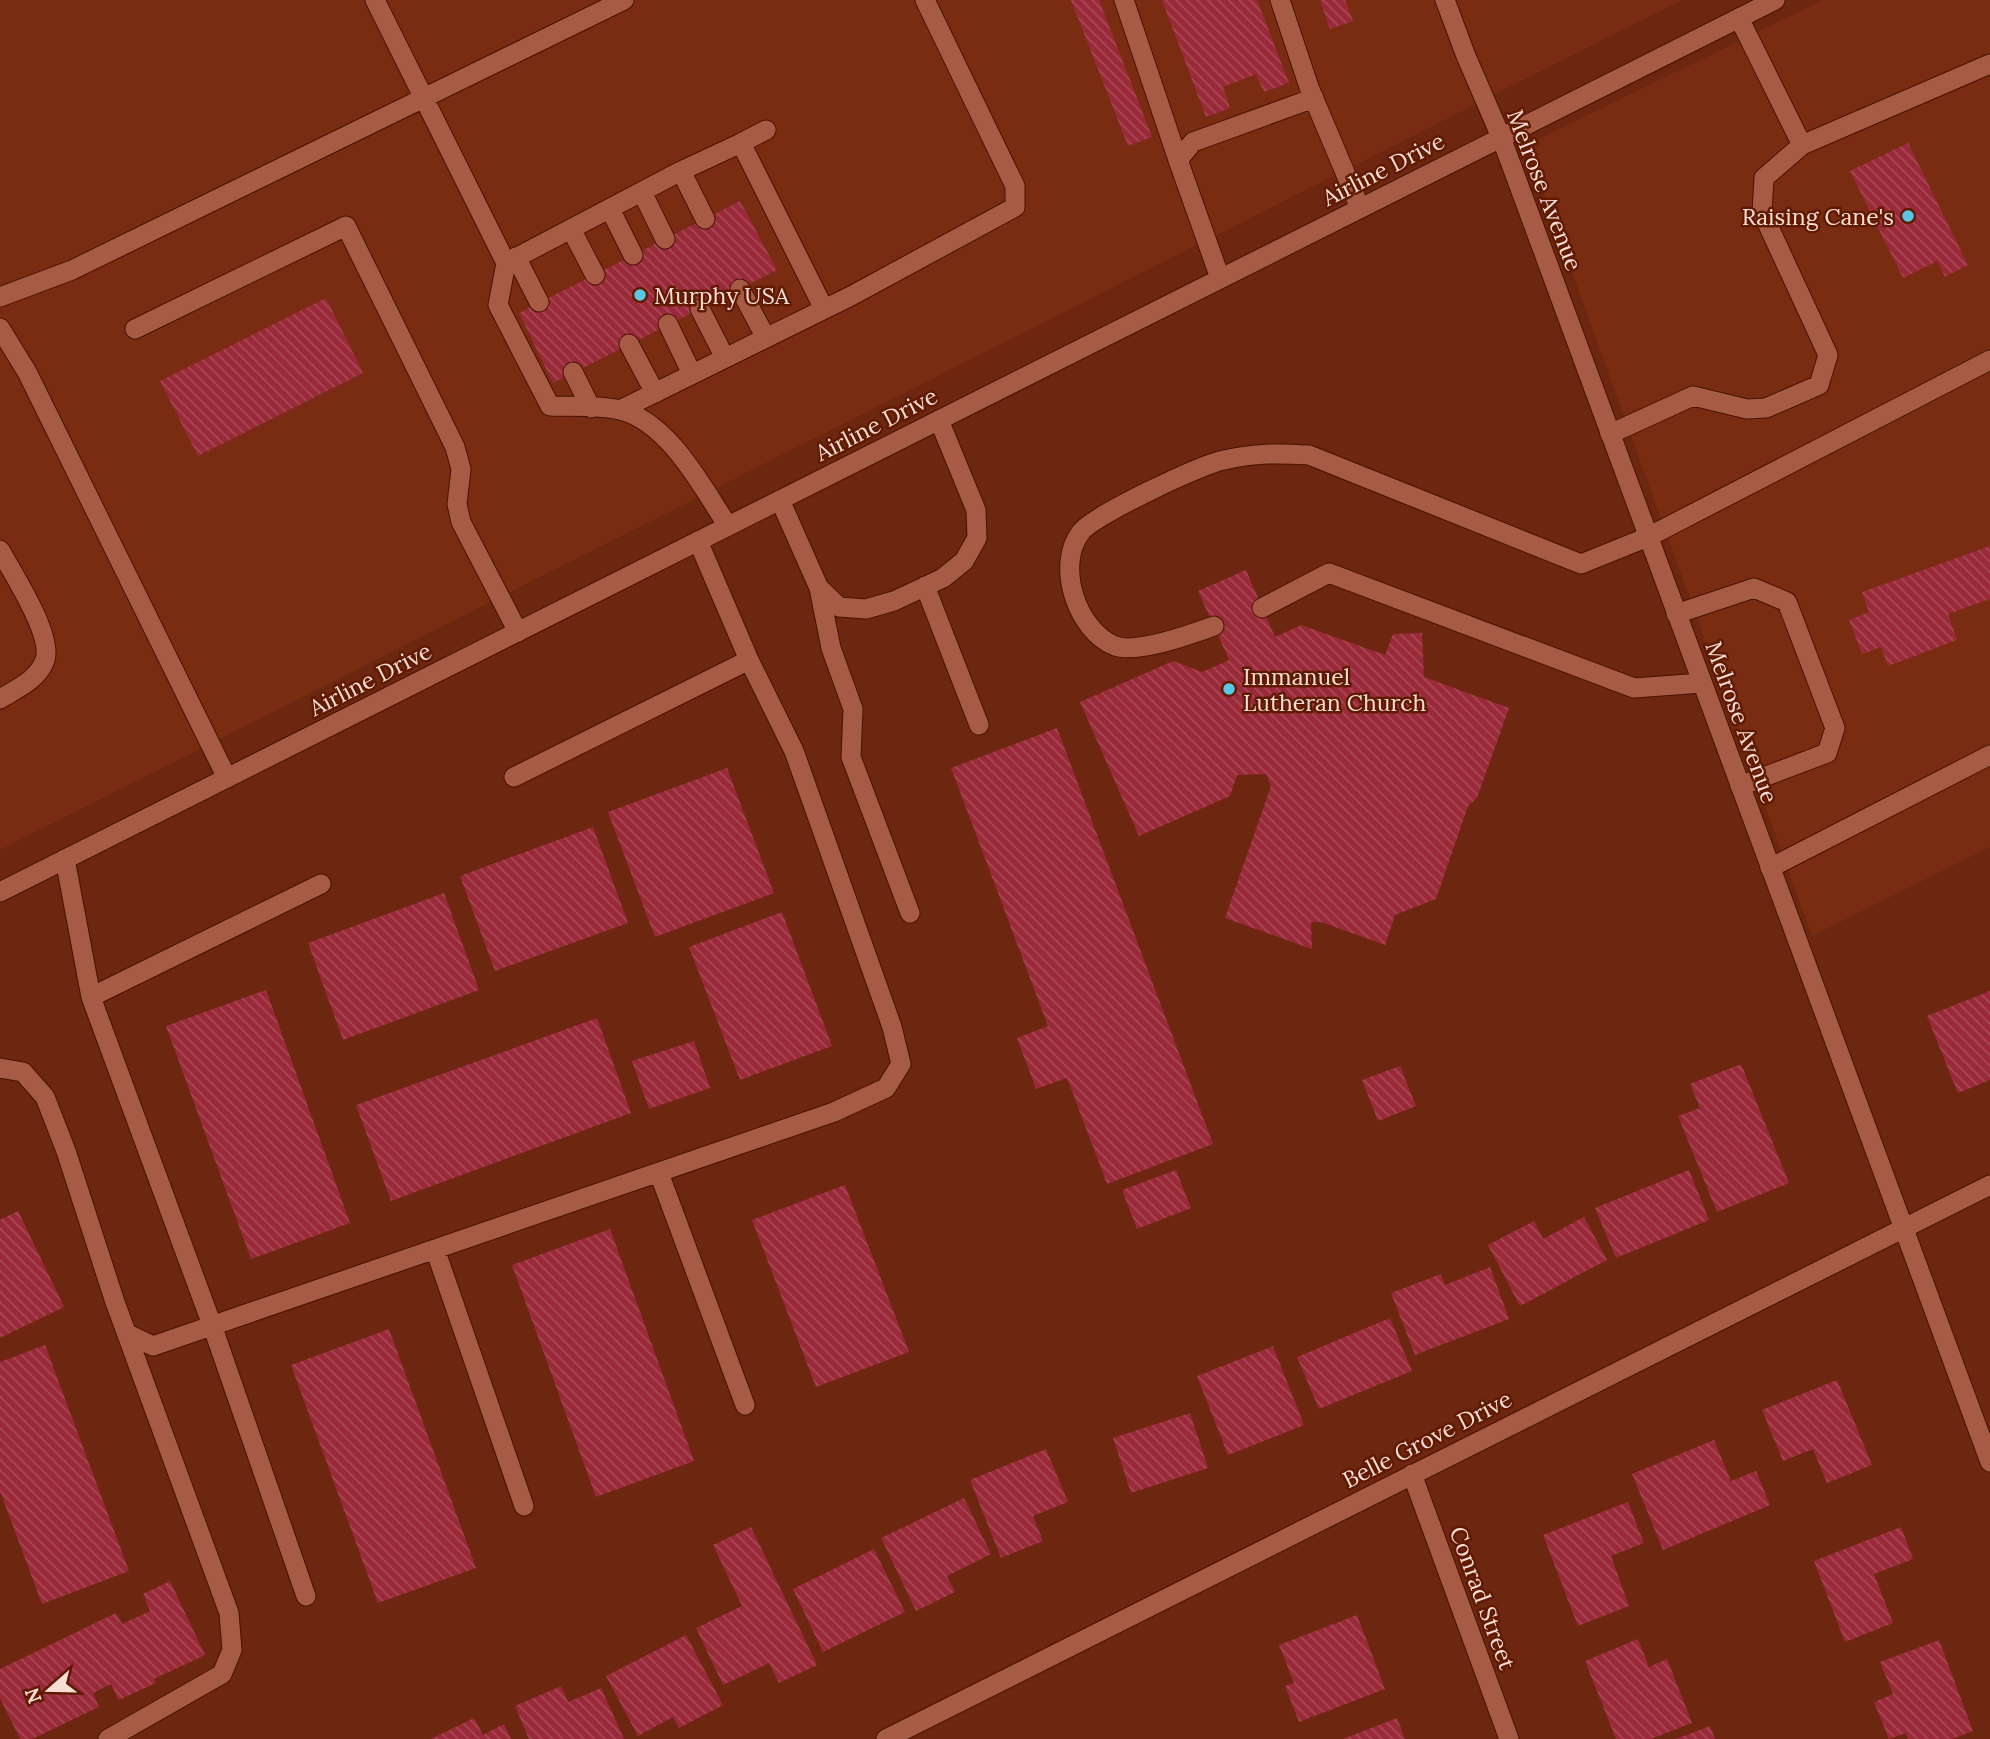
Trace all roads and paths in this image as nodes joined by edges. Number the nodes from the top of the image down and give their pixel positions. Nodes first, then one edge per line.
1 (375, 0) edge
2 (624, 0) edge
3 (925, 0) edge
4 (1124, 0) edge
5 (1280, 0) edge
6 (1445, 0) edge
7 (1775, 0) edge
8 (1739, 18) junction
9 (1990, 64) edge
10 (425, 98) junction
11 (1314, 98) junction
12 (766, 130) dead end
13 (1500, 137) junction
14 (741, 143) junction
15 (1802, 145) junction
16 (1178, 160) junction
17 (681, 172) junction
18 (642, 192) junction
19 (1360, 208) junction
20 (610, 209) junction
21 (705, 219) dead end
22 (571, 229) junction
23 (666, 239) dead end
24 (633, 255) dead end
25 (511, 260) junction
26 (595, 275) dead end
27 (1220, 278) junction
28 (740, 289) dead end
29 (0, 297) edge
30 (539, 302) dead end
31 (700, 309) dead end
32 (824, 309) junction
33 (667, 324) dead end
34 (0, 328) edge
35 (135, 330) dead end
36 (766, 338) junction
37 (629, 344) dead end
38 (725, 358) junction
39 (1990, 360) edge
40 (573, 372) dead end
41 (692, 374) junction
42 (655, 393) junction
43 (591, 408) junction
44 (620, 411) junction
45 (939, 420) junction
46 (1610, 434) junction
47 (779, 500) junction
48 (728, 526) junction
49 (1648, 537) junction
50 (698, 541) junction
51 (0, 550) edge
52 (925, 586) junction
53 (819, 588) junction
54 (1262, 608) dead end
55 (1676, 614) junction
56 (1214, 626) dead end
57 (518, 632) junction
58 (749, 660) junction
59 (1702, 683) junction
60 (0, 699) edge
61 (979, 726) dead end
62 (1990, 755) edge
63 (514, 777) dead end
64 (227, 778) junction
65 (1740, 786) junction
66 (65, 859) junction
67 (1770, 868) junction
68 (321, 884) dead end
69 (0, 892) edge
70 (910, 914) dead end
71 (91, 997) junction
72 (0, 1068) edge
73 (659, 1172) junction
74 (1990, 1185) edge
75 (1903, 1229) junction
76 (435, 1249) junction
77 (212, 1325) junction
78 (128, 1335) junction
79 (745, 1405) dead end
80 (1990, 1462) edge
81 (1412, 1474) junction
82 (524, 1506) dead end
83 (306, 1595) dead end
84 (107, 1739) edge
85 (886, 1739) edge
86 (1509, 1739) edge

1 - 10 street
2 - 10 street
3 - 32 street
4 - 16 street
5 - 11 street
6 - 13 street, Melrose Avenue
7 - 8 street, Airline Drive
8 - 13 street, Airline Drive
8 - 15 street
9 - 15 street
10 - 25 street
10 - 29 street
11 - 16 street
11 - 19 street
12 - 14 street
13 - 19 street, Airline Drive
13 - 46 street, Melrose Avenue
14 - 17 street
14 - 32 street
15 - 46 street
16 - 27 street
17 - 18 street
17 - 21 street
18 - 20 street
18 - 23 street
19 - 27 street, Airline Drive
20 - 22 street
20 - 24 street
22 - 25 street
22 - 26 street
25 - 30 street
25 - 43 street
27 - 45 street, Airline Drive
28 - 36 street
31 - 38 street
32 - 36 street
33 - 41 street
34 - 64 street
35 - 57 street
36 - 38 street
37 - 42 street
38 - 41 street
39 - 49 street
40 - 43 street
41 - 42 street
42 - 44 street
43 - 44 street
44 - 48 street
45 - 47 street, Airline Drive
45 - 52 street
46 - 49 street, Melrose Avenue
47 - 48 street, Airline Drive
47 - 53 street
48 - 50 street, Airline Drive
49 - 55 street, Melrose Avenue
49 - 56 street
50 - 57 street, Airline Drive
50 - 58 street
51 - 60 street
52 - 53 street
52 - 61 street
53 - 70 street
54 - 59 street
55 - 59 street, Melrose Avenue
55 - 65 street
57 - 64 street, Airline Drive
58 - 63 street
58 - 73 street
59 - 65 street, Melrose Avenue
62 - 67 street
64 - 66 street, Airline Drive
65 - 67 street, Melrose Avenue
66 - 69 street, Airline Drive
66 - 71 street
67 - 75 street, Melrose Avenue
68 - 71 street
71 - 77 street
72 - 78 street
73 - 76 street
73 - 79 street
74 - 75 street, Belle Grove Drive
75 - 80 street, Melrose Avenue
75 - 81 street, Belle Grove Drive
76 - 77 street
76 - 82 street
77 - 78 street
77 - 83 street
78 - 84 street
81 - 85 street, Belle Grove Drive
81 - 86 street, Conrad Street

